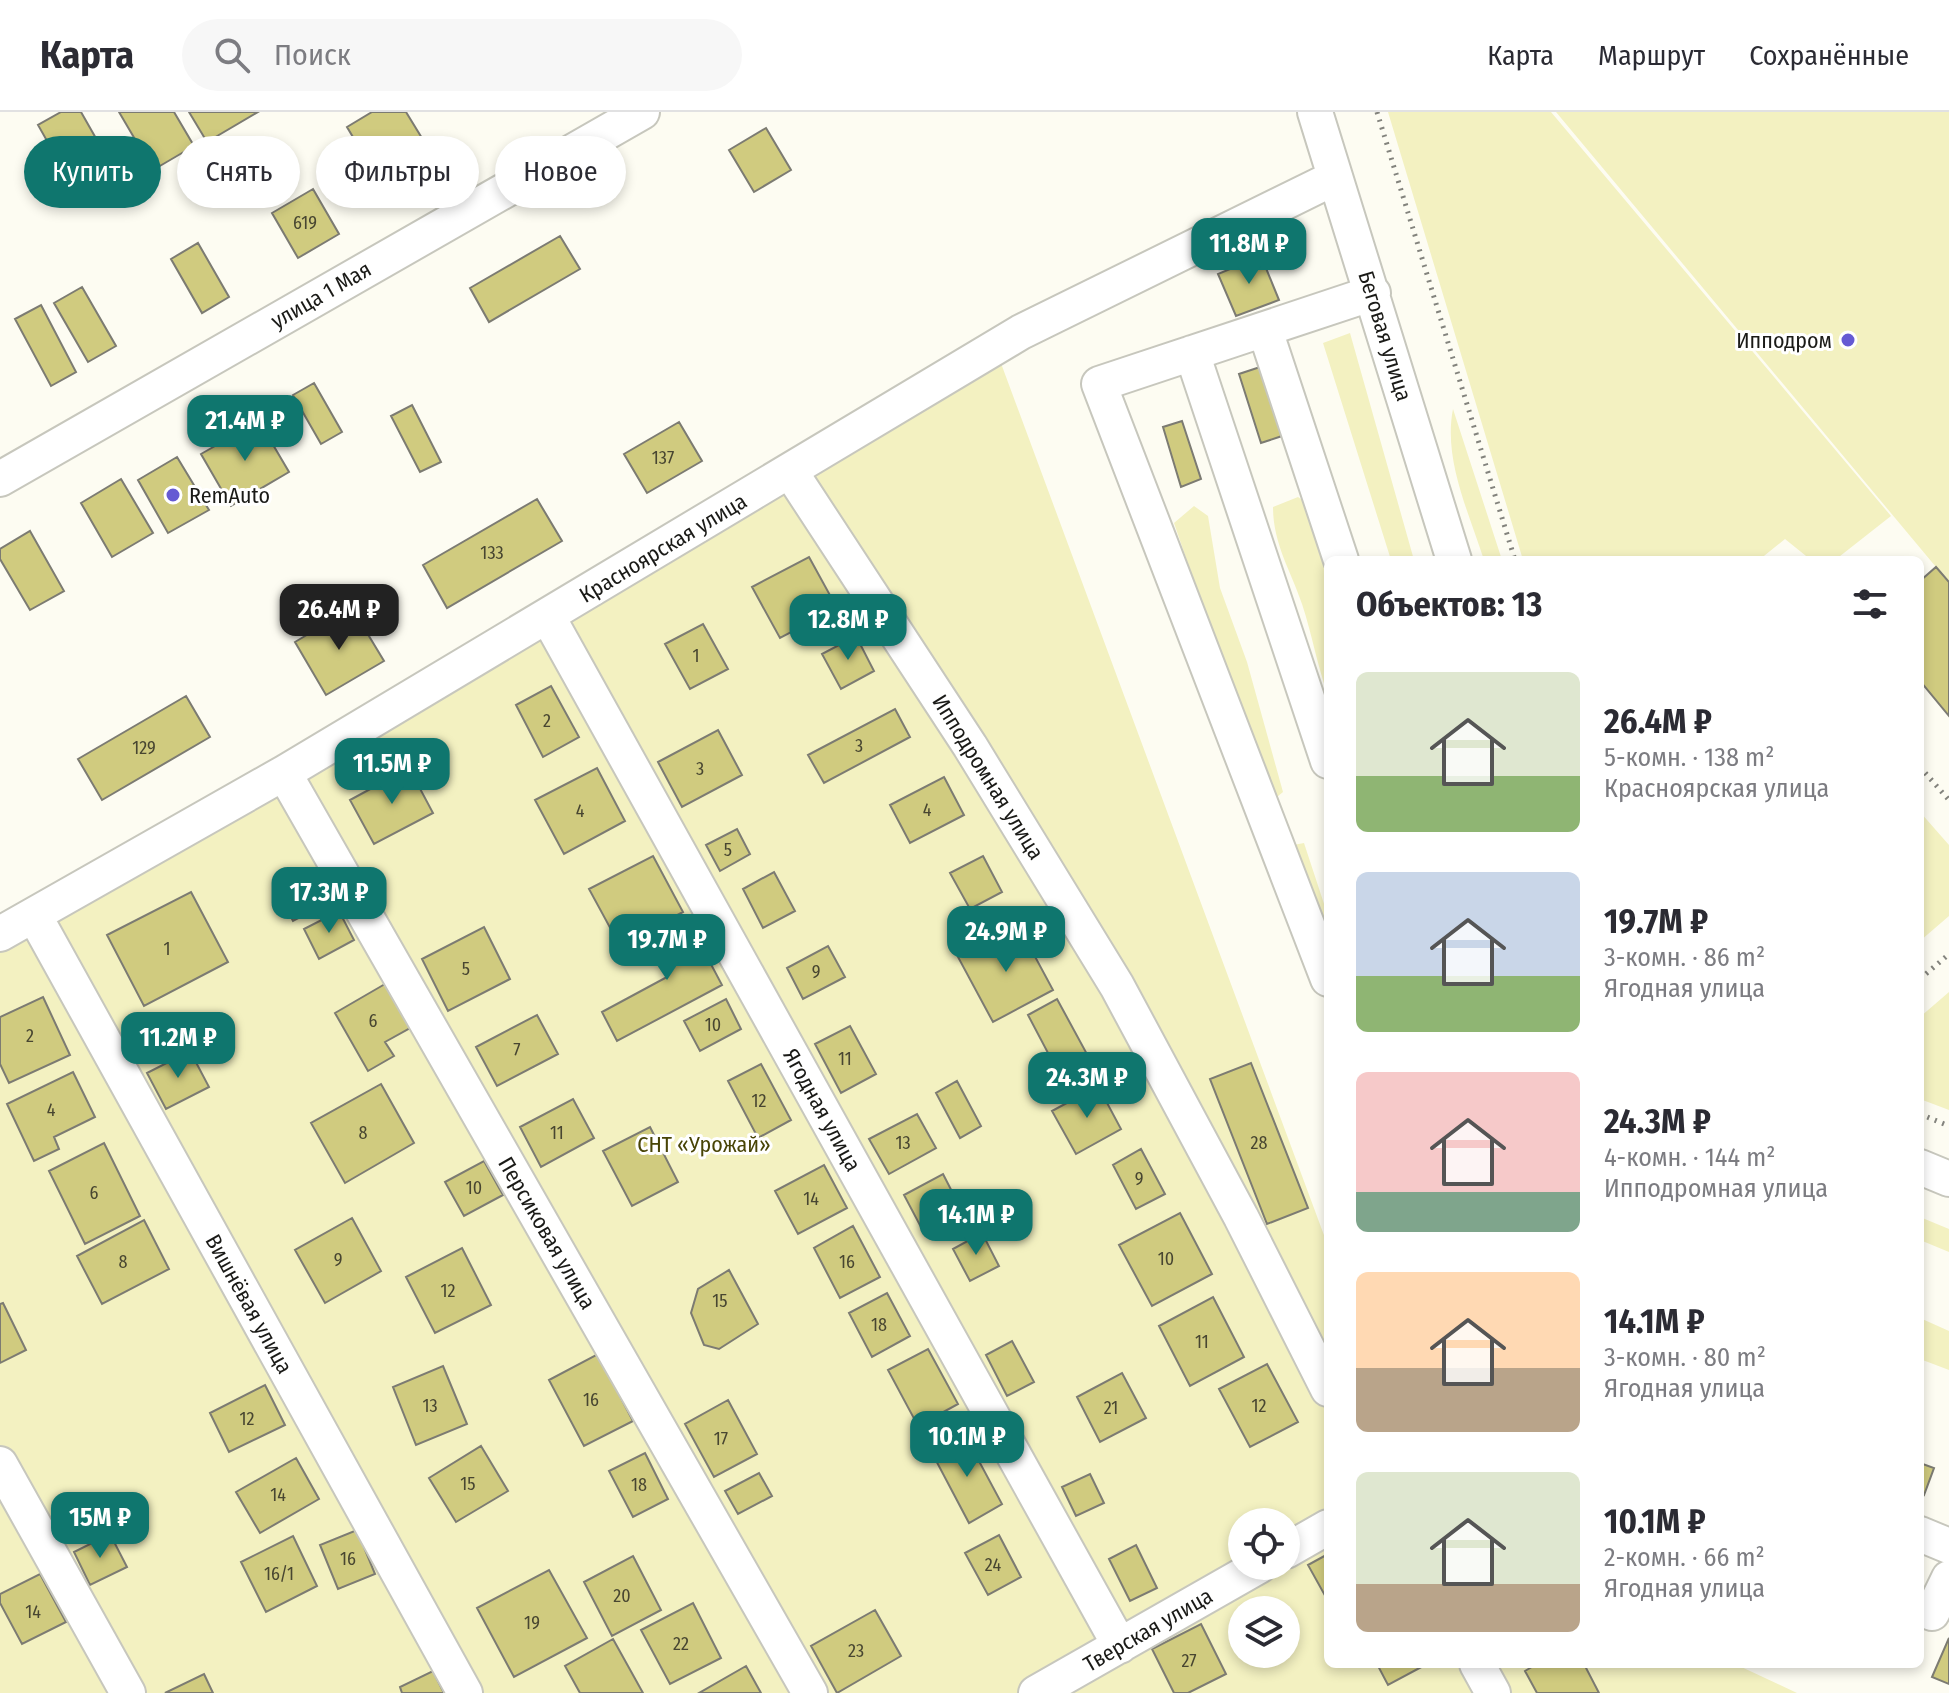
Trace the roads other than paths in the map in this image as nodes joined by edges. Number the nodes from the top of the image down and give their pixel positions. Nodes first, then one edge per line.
1 (642, 112) edge
2 (1315, 112) edge
3 (1334, 178) junction
4 (1373, 293) junction
5 (1265, 330) junction
6 (1192, 353) junction
7 (790, 471) junction
8 (0, 479) edge
9 (1340, 556) edge
10 (1453, 556) edge
11 (548, 617) junction
12 (1324, 749) edge
13 (284, 773) junction
14 (34, 915) junction
15 (0, 934) edge
16 (1324, 969) edge
17 (1924, 1169) edge
18 (1949, 1179) edge
19 (1324, 1381) edge
20 (0, 1464) edge
21 (1324, 1529) edge
22 (1924, 1536) edge
23 (1300, 1543) edge
24 (1949, 1546) edge
25 (1949, 1578) edge
26 (1235, 1580) edge
27 (1924, 1610) edge
28 (1120, 1646) junction
29 (1479, 1668) edge
30 (128, 1693) edge
31 (465, 1693) edge
32 (810, 1693) edge
33 (1036, 1693) edge
34 (1493, 1693) edge

1 - 8 street, улица 1 Мая
2 - 3 street, Беговая улица
3 - 4 street, Беговая улица
3 - 7 street, Красноярская улица
4 - 5 street
4 - 10 street, Беговая улица
5 - 6 street
5 - 9 street
6 - 12 street
6 - 16 street
7 - 11 street, Красноярская улица
7 - 19 street, Ипподромная улица
11 - 13 street, Красноярская улица
11 - 28 street, Ягодная улица
13 - 14 street, Красноярская улица
13 - 32 street, Персиковая улица
14 - 15 street, Красноярская улица
14 - 31 street, Вишнёвая улица
17 - 18 street
20 - 30 street
21 - 23 street
22 - 24 street
25 - 27 street
26 - 28 street, Тверская улица
28 - 33 street, Тверская улица
29 - 34 street

